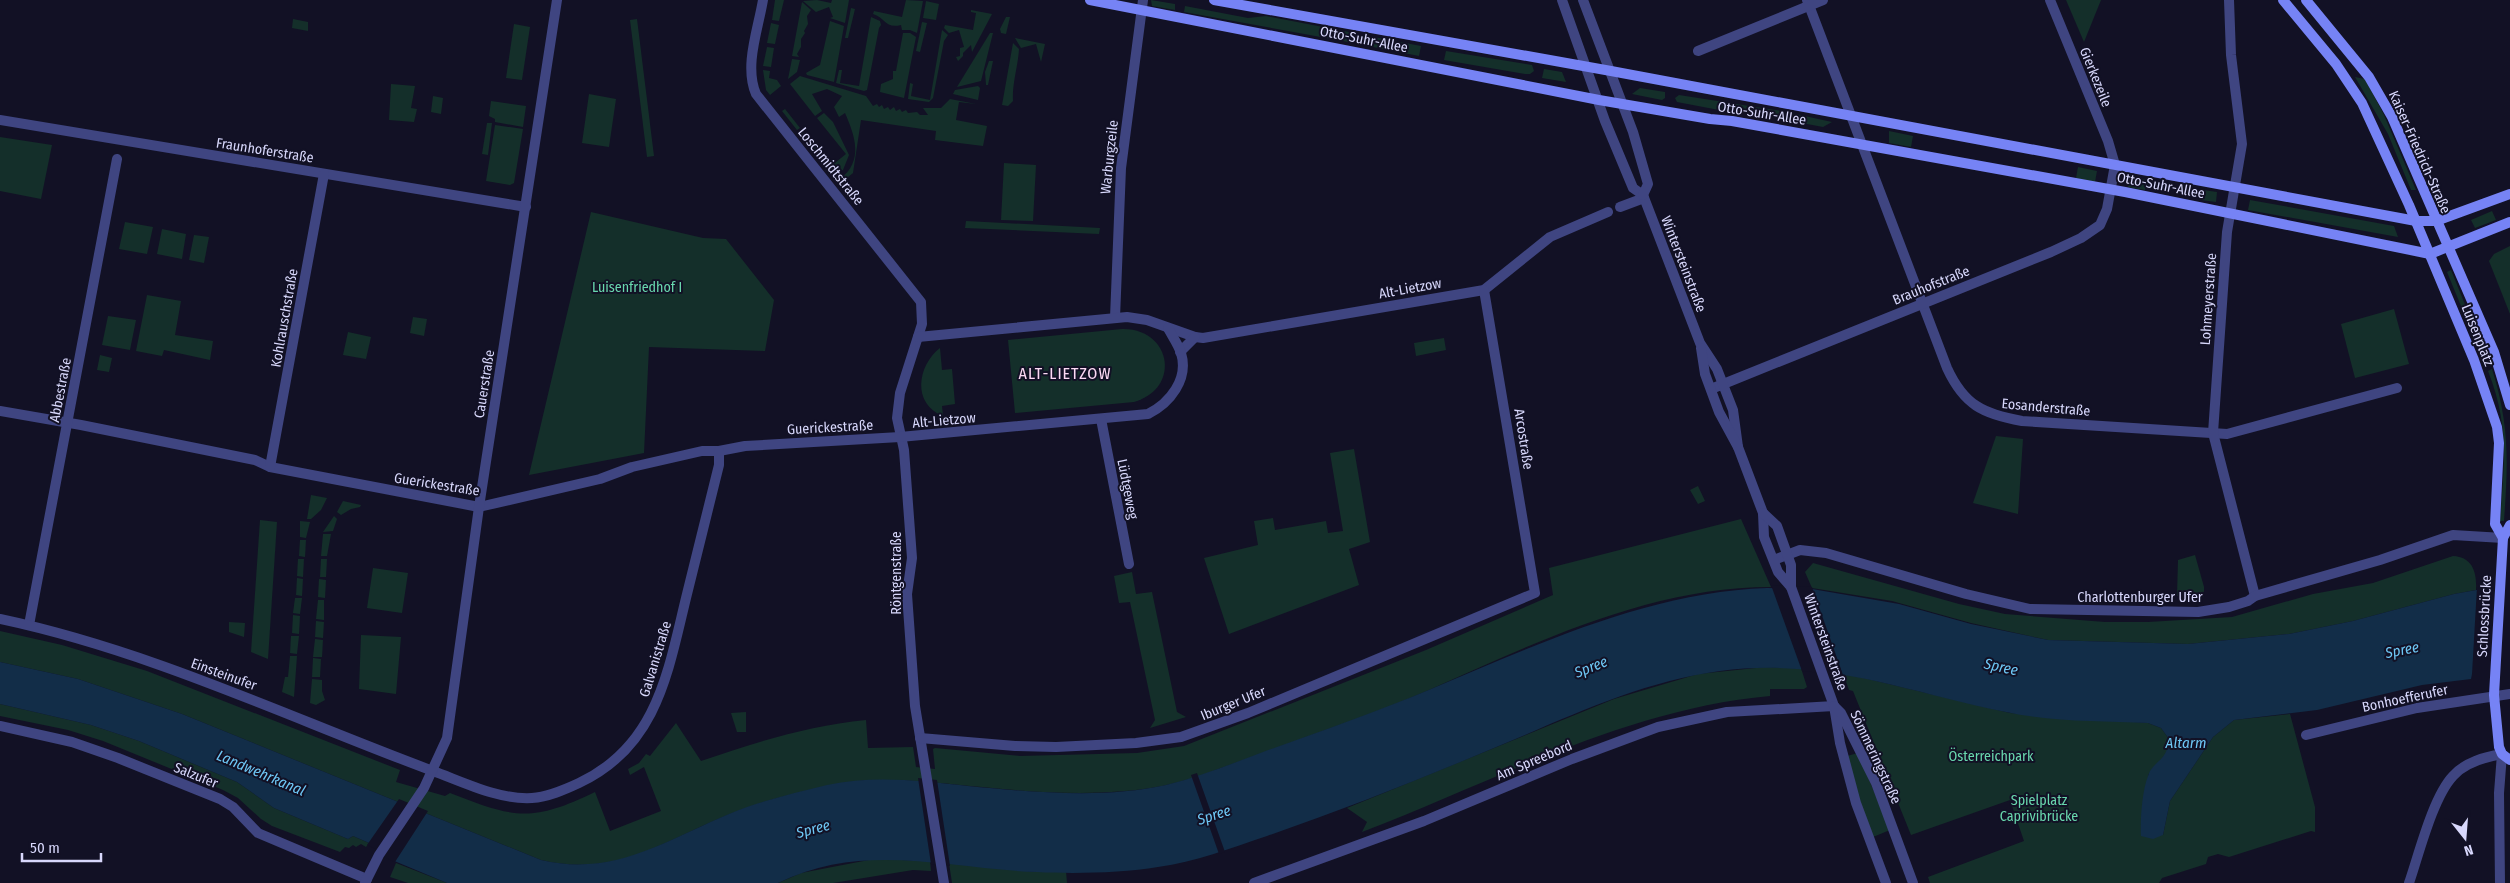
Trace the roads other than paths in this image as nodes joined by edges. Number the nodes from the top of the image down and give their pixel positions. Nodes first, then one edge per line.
1 (557, 0) edge
2 (763, 0) edge
3 (1090, 0) edge
4 (1214, 0) edge
5 (1562, 0) edge
6 (1583, 0) edge
7 (1823, 0) edge
8 (2050, 0) edge
9 (2229, 0) edge
10 (2283, 0) edge
11 (2306, 0) edge
12 (1123, 3) edge
13 (1808, 3) edge
14 (1142, 5) edge
15 (1698, 51) dead end
16 (1587, 67) junction
17 (1611, 71) junction
18 (1599, 100) junction
19 (1623, 104) junction
20 (1852, 118) junction
21 (0, 120) edge
22 (1863, 144) junction
23 (117, 160) dead end
24 (2115, 165) junction
25 (324, 174) junction
26 (2237, 187) junction
27 (2111, 190) junction
28 (2510, 194) edge
29 (1643, 196) junction
30 (526, 207) junction
31 (1620, 207) dead end
32 (1608, 212) dead end
33 (2231, 213) junction
34 (2416, 221) junction
35 (2436, 222) junction
36 (2510, 222) edge
37 (2448, 248) junction
38 (2430, 254) junction
39 (1484, 290) junction
40 (1922, 304) junction
41 (1115, 318) junction
42 (1168, 328) junction
43 (1195, 337) junction
44 (918, 338) junction
45 (1700, 343) junction
46 (1180, 352) junction
47 (1723, 384) junction
48 (2397, 388) dead end
49 (1711, 389) junction
50 (2510, 405) edge
51 (0, 411) edge
52 (1101, 419) junction
53 (67, 423) junction
54 (2212, 432) junction
55 (900, 437) junction
56 (1738, 447) junction
57 (719, 451) junction
58 (270, 467) junction
59 (479, 507) junction
60 (1763, 513) junction
61 (2510, 525) edge
62 (2503, 538) junction
63 (1787, 555) junction
64 (1774, 560) junction
65 (1129, 564) dead end
66 (1792, 587) junction
67 (1535, 593) joint
68 (2255, 596) junction
69 (0, 619) edge
70 (30, 625) junction
71 (2510, 694) edge
72 (2494, 695) junction
73 (1834, 706) junction
74 (0, 726) edge
75 (2306, 734) dead end
76 (920, 738) junction
77 (2506, 757) edge
78 (433, 772) junction
79 (366, 881) edge
80 (944, 883) edge
81 (1254, 883) edge
82 (1886, 883) edge
83 (1913, 883) edge
84 (2409, 883) edge
85 (2500, 883) edge

1 - 30 street, Cauerstraße
2 - 44 street, Loschmidtstraße
3 - 12 main road, Otto-Suhr-Allee
4 - 16 main road, Otto-Suhr-Allee
5 - 16 street, Wintersteinstraße
6 - 17 street, Wintersteinstraße
7 - 13 street
8 - 24 street, Gierkezeile
9 - 26 street, Lohmeyerstraße
10 - 34 main road
11 - 35 main road, Kaiser-Friedrich-Straße
12 - 14 main road, Otto-Suhr-Allee
13 - 15 street
13 - 20 street, Eosanderstraße
14 - 18 main road, Otto-Suhr-Allee
14 - 41 street, Warburgzeile
16 - 17 main road, Otto-Suhr-Allee
16 - 18 street, Wintersteinstraße
17 - 19 street, Wintersteinstraße
17 - 20 main road, Otto-Suhr-Allee
18 - 19 main road, Otto-Suhr-Allee
18 - 29 street, Wintersteinstraße
19 - 22 main road, Otto-Suhr-Allee
19 - 29 street, Wintersteinstraße
20 - 22 street, Eosanderstraße
20 - 24 main road, Otto-Suhr-Allee
21 - 25 street, Fraunhoferstraße
22 - 27 main road, Otto-Suhr-Allee
22 - 40 street, Eosanderstraße
23 - 53 street, Abbestraße
24 - 26 main road, Otto-Suhr-Allee
24 - 27 street, Brauhofstraße
25 - 30 street, Fraunhoferstraße
25 - 58 street, Kohlrauschstraße
26 - 33 street, Lohmeyerstraße
26 - 34 main road, Otto-Suhr-Allee
27 - 33 main road, Otto-Suhr-Allee
27 - 40 street, Brauhofstraße
28 - 35 main road
29 - 31 street
29 - 45 street, Wintersteinstraße
30 - 59 street, Cauerstraße
32 - 39 street, Alt-Lietzow
33 - 38 main road, Otto-Suhr-Allee
33 - 54 street, Lohmeyerstraße
34 - 35 main road, Otto-Suhr-Allee
34 - 38 main road, Luisenplatz
35 - 37 main road, Kaiser-Friedrich-Straße
36 - 37 main road
37 - 38 main road
37 - 50 main road, Luisenplatz
38 - 62 main road, Luisenplatz
39 - 43 street, Alt-Lietzow
39 - 67 street, Arcostraße
40 - 47 street, Brauhofstraße
40 - 54 street, Eosanderstraße
41 - 42 street, Alt-Lietzow
41 - 44 street, Alt-Lietzow
42 - 43 street, Alt-Lietzow
42 - 46 street, Alt-Lietzow
43 - 46 street
44 - 55 street, Alt-Lietzow
45 - 47 street, Wintersteinstraße
45 - 49 street, Wintersteinstraße
46 - 52 street, Alt-Lietzow
47 - 49 street, Brauhofstraße
47 - 56 street, Wintersteinstraße
48 - 54 street, Eosanderstraße
49 - 56 street, Wintersteinstraße
51 - 53 street, Guerickestraße
52 - 55 street, Alt-Lietzow
52 - 65 street, Lüdtgeweg
53 - 58 street, Guerickestraße
53 - 70 street, Abbestraße
54 - 68 street, Lohmeyerstraße
55 - 57 street, Guerickestraße
55 - 76 street, Röntgenstraße
56 - 60 street, Wintersteinstraße
57 - 59 street, Guerickestraße
57 - 78 street, Galvanistraße
58 - 59 street, Guerickestraße
59 - 78 street, Cauerstraße
60 - 63 street, Wintersteinstraße
60 - 64 street, Wintersteinstraße
61 - 62 main road
62 - 68 street, Charlottenburger Ufer
62 - 72 main road, Schlossbrücke
63 - 64 street, Charlottenburger Ufer
63 - 66 street, Wintersteinstraße
63 - 68 street, Charlottenburger Ufer
64 - 66 street, Wintersteinstraße
66 - 73 street, Wintersteinstraße
67 - 76 street, Iburger Ufer
69 - 70 street, Einsteinufer
70 - 78 street, Einsteinufer
71 - 72 street, Bonhoefferufer
72 - 75 street, Bonhoefferufer
72 - 77 main road, Schlossbrücke
73 - 81 street, Am Spreebord
73 - 82 street, Sömmeringstraße
73 - 83 street, Sömmeringstraße
74 - 79 street, Salzufer
76 - 80 street, Röntgenstraße
77 - 84 street
77 - 85 street
78 - 79 street, Cauerstraße

